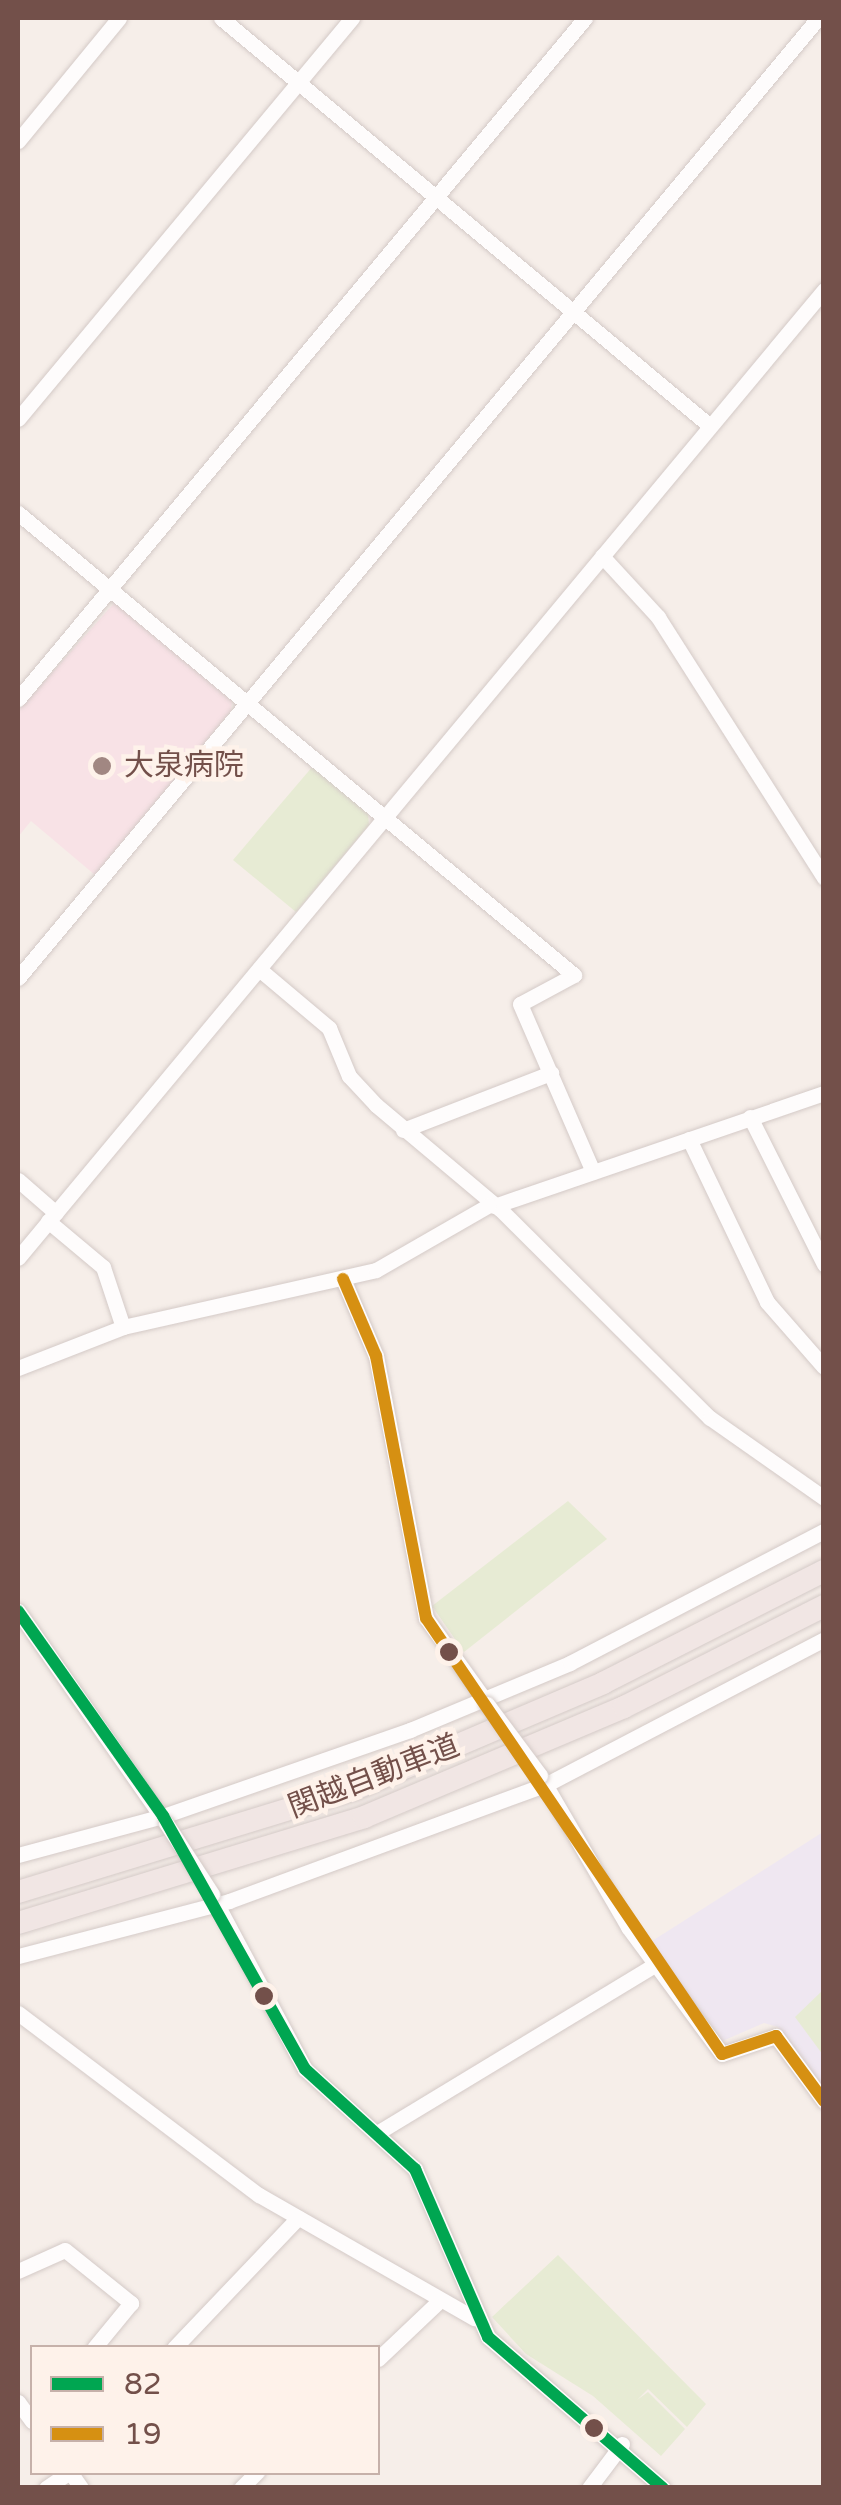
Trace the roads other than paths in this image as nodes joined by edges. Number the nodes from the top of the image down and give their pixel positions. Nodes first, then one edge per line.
1 (119, 18) edge
2 (221, 18) edge
3 (352, 18) edge
4 (585, 18) edge
5 (818, 18) edge
6 (298, 82) junction
7 (18, 141) edge
8 (436, 196) junction
9 (824, 290) edge
10 (573, 312) junction
11 (18, 419) edge
12 (710, 426) junction
13 (18, 513) edge
14 (602, 556) junction
15 (109, 589) junction
16 (18, 698) edge
17 (246, 704) junction
18 (384, 818) junction
19 (824, 878) edge
20 (258, 968) junction
21 (18, 978) edge
22 (551, 1073) junction
23 (824, 1093) edge
24 (750, 1117) junction
25 (403, 1130) junction
26 (689, 1139) junction
27 (593, 1172) junction
28 (18, 1180) edge
29 (491, 1205) junction
30 (52, 1217) junction
31 (18, 1258) edge
32 (824, 1264) edge
33 (343, 1279) junction
34 (123, 1327) junction
35 (824, 1367) edge
36 (18, 1368) edge
37 (824, 1498) edge
38 (824, 1530) edge
39 (824, 1570) edge
40 (824, 1606) edge
41 (18, 1611) edge
42 (824, 1640) edge
43 (484, 1700) junction
44 (542, 1780) junction
45 (165, 1820) junction
46 (18, 1855) edge
47 (18, 1892) edge
48 (214, 1899) junction
49 (18, 1923) edge
50 (18, 1956) edge
51 (656, 1964) junction
52 (18, 2012) edge
53 (824, 2101) edge
54 (377, 2133) junction
55 (298, 2218) junction
56 (18, 2271) edge
57 (436, 2303) junction
58 (474, 2318) junction
59 (96, 2345) edge
60 (177, 2345) edge
61 (380, 2358) edge
62 (622, 2444) junction
63 (589, 2488) edge
64 (663, 2488) edge

1 - 7 street
2 - 6 street
3 - 6 street
4 - 8 street
5 - 10 street
6 - 8 street
6 - 11 street
8 - 10 street
8 - 15 street
9 - 12 street
10 - 12 street
10 - 17 street
12 - 14 street
13 - 15 street
14 - 18 street
14 - 19 street
15 - 16 street
15 - 17 street
17 - 18 street
17 - 21 street
18 - 20 street
18 - 22 street
20 - 25 street
20 - 30 street
22 - 25 street
22 - 27 street
23 - 24 street
24 - 26 street
24 - 32 street
25 - 29 street
26 - 27 street
26 - 35 street
27 - 29 street
28 - 30 street
29 - 33 street
29 - 37 street
30 - 31 street
30 - 34 street
33 - 34 street
33 - 43 street
34 - 36 street
38 - 43 street
39 - 47 highway, 関越自動車道
40 - 49 highway, 関越自動車道
41 - 45 street
42 - 44 street
43 - 44 street, bridge
43 - 45 street
44 - 48 street
44 - 51 street
45 - 46 street
45 - 48 street, bridge
48 - 50 street
48 - 54 street
51 - 53 street
51 - 54 street
52 - 55 street
54 - 58 street
55 - 57 street
55 - 60 street
56 - 59 street
57 - 58 street
57 - 61 street
58 - 62 street
62 - 63 street
62 - 64 street

